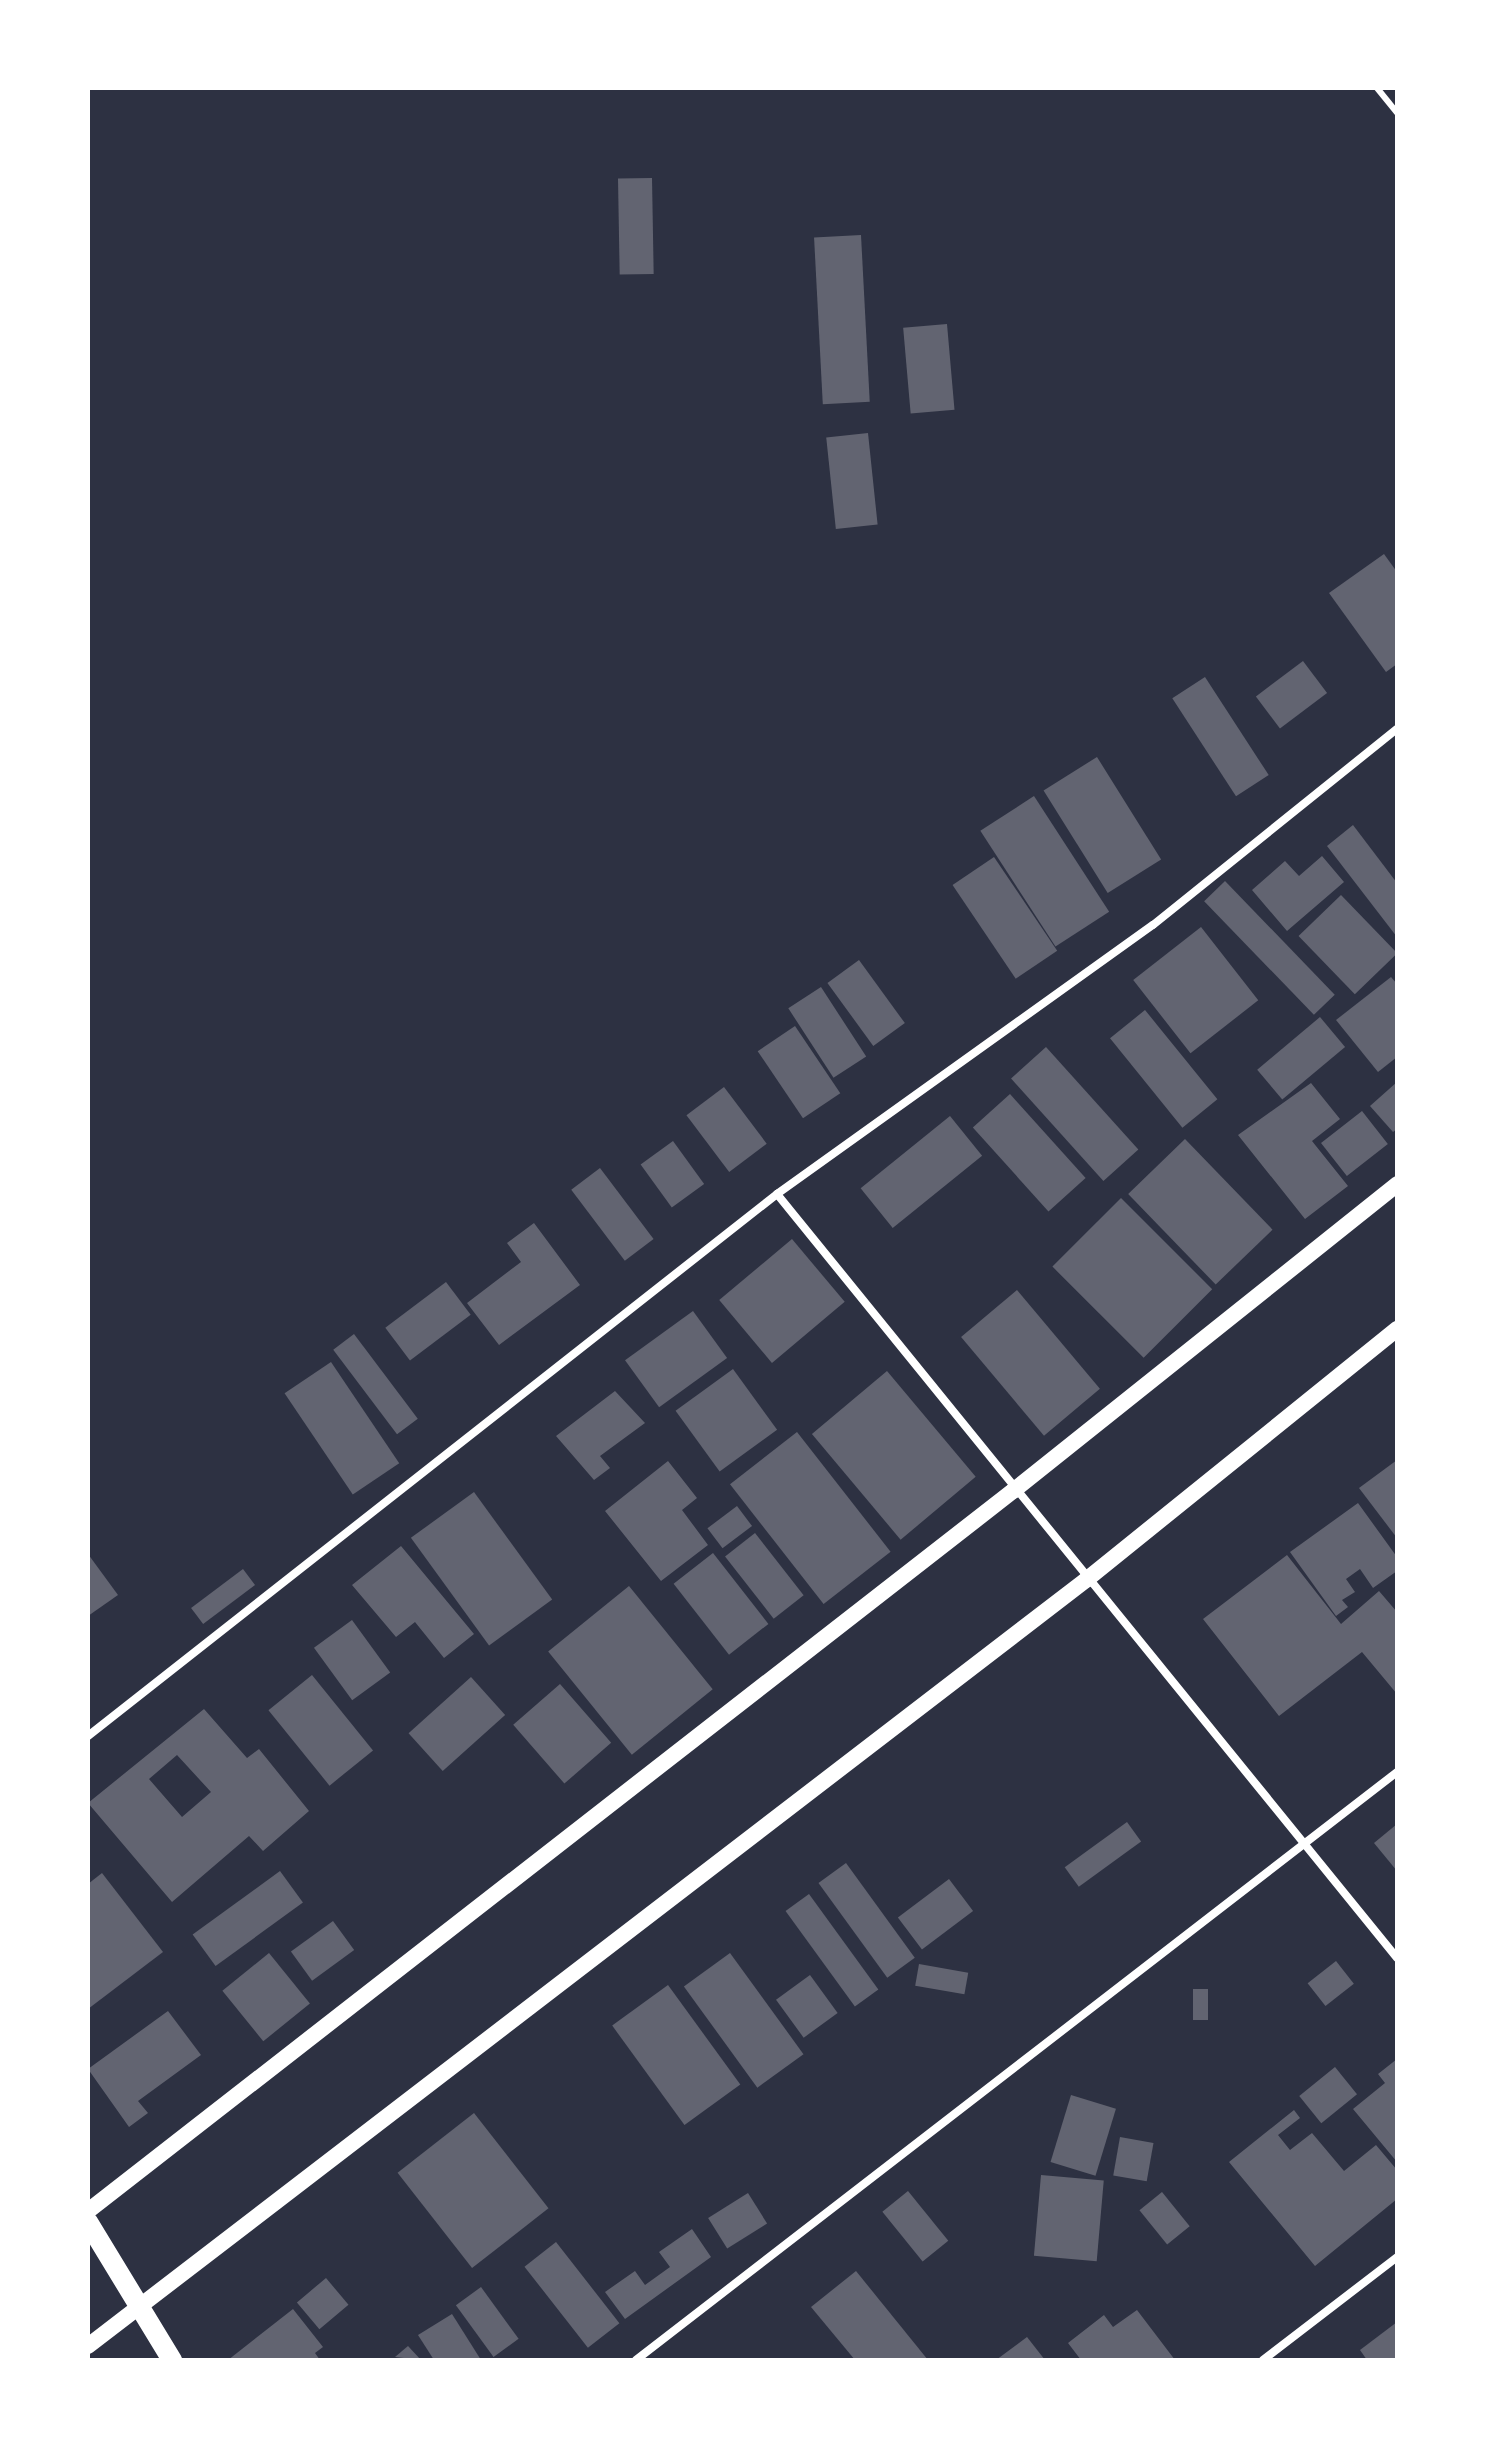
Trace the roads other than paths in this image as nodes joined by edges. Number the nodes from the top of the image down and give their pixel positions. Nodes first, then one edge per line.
1 (1377, 88) edge
2 (1397, 113) edge
3 (1397, 729) edge
4 (1397, 1184) edge
5 (777, 1194) junction
6 (1397, 1329) edge
7 (1013, 1491) junction
8 (1086, 1580) junction
9 (88, 1736) edge
10 (1397, 1772) edge
11 (1306, 1844) junction
12 (1397, 1958) edge
13 (88, 2211) edge
14 (88, 2222) edge
15 (1397, 2257) edge
16 (139, 2309) junction
17 (88, 2346) edge
18 (172, 2360) edge
19 (636, 2360) edge
20 (1263, 2360) edge

1 - 2 lane
3 - 5 street
4 - 7 main road
5 - 7 street
5 - 9 street
6 - 8 main road
7 - 8 street
7 - 13 main road
8 - 11 street
8 - 16 main road
10 - 11 street
11 - 12 street
11 - 19 street
14 - 16 main road
15 - 20 street
16 - 17 main road
16 - 18 main road

